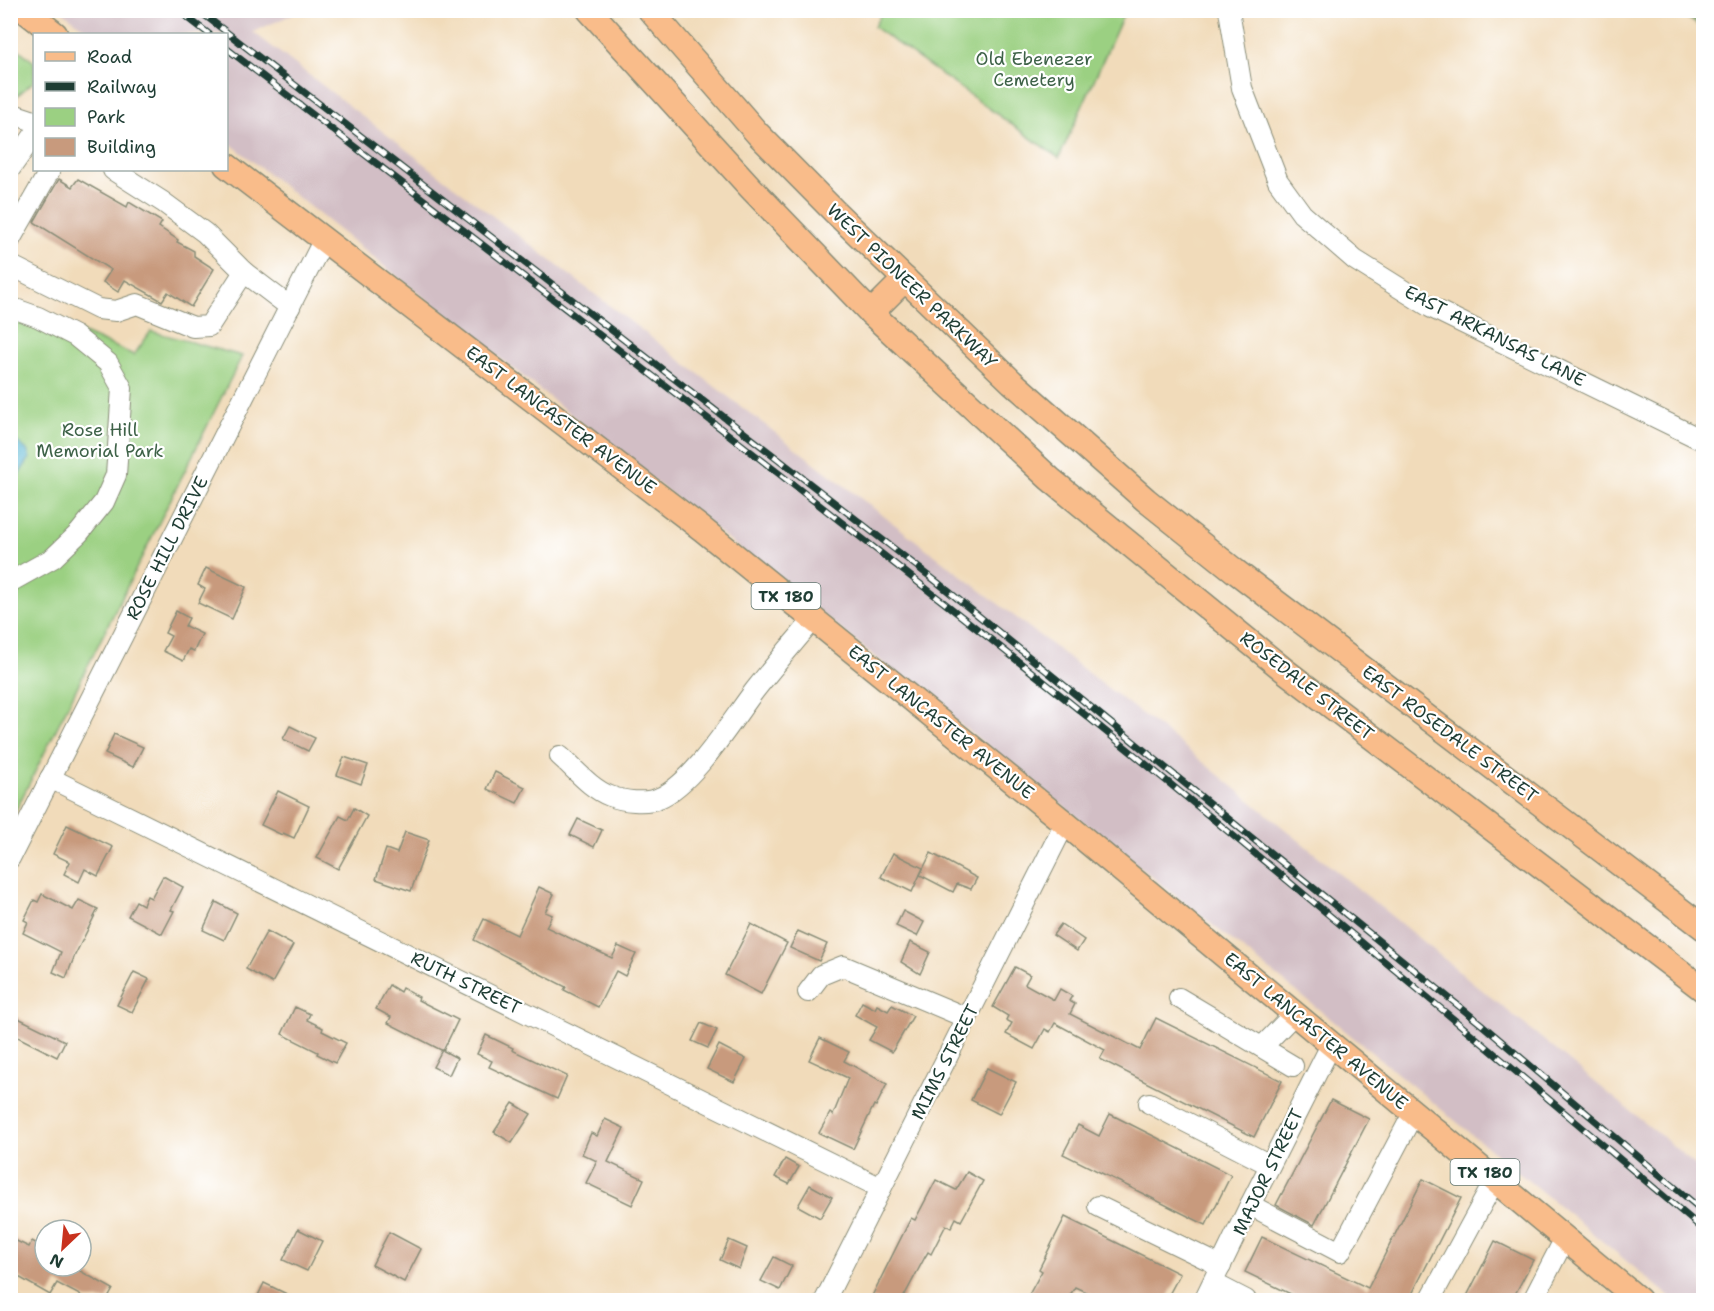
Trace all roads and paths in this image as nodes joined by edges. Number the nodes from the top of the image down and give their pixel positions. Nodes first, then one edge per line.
1 (24, 10) edge
2 (589, 10) edge
3 (650, 10) edge
4 (1229, 10) edge
5 (54, 33) edge
6 (10, 113) edge
7 (33, 121) edge
8 (33, 136) edge
9 (228, 167) edge
10 (10, 169) edge
11 (49, 171) edge
12 (115, 171) edge
13 (324, 239) junction
14 (10, 240) edge
15 (10, 265) edge
16 (244, 272) junction
17 (905, 279) junction
18 (10, 307) edge
19 (290, 307) junction
20 (871, 313) junction
21 (1704, 441) edge
22 (1196, 540) joint
23 (10, 582) edge
24 (814, 619) junction
25 (560, 756) dead end
26 (50, 778) junction
27 (1065, 823) junction
28 (10, 858) edge
29 (1704, 928) edge
30 (1704, 990) edge
31 (808, 992) dead end
32 (1179, 998) dead end
33 (1295, 1013) junction
34 (967, 1018) junction
35 (1332, 1043) junction
36 (1262, 1047) junction
37 (1293, 1066) dead end
38 (1149, 1103) dead end
39 (1414, 1112) junction
40 (1270, 1165) junction
41 (1495, 1180) junction
42 (881, 1188) junction
43 (1250, 1205) junction
44 (1098, 1206) dead end
45 (1565, 1238) junction
46 (1213, 1283) edge
47 (1634, 1299) edge
48 (825, 1300) edge
49 (1246, 1300) edge
50 (1430, 1300) edge
51 (1533, 1300) edge

1 - 5 main road
2 - 20 main road
3 - 17 main road, WEST PIONEER PARKWAY
4 - 21 street, EAST ARKANSAS LANE
6 - 7 street
8 - 10 street
9 - 13 main road, EAST LANCASTER AVENUE / TX 180
11 - 14 street
12 - 16 street
13 - 19 street, ROSE HILL DRIVE
13 - 24 main road, EAST LANCASTER AVENUE / TX 180
15 - 16 street
16 - 19 street
17 - 20 main road
17 - 22 main road, WEST PIONEER PARKWAY
18 - 23 street
19 - 26 street, ROSE HILL DRIVE
20 - 30 main road, ROSEDALE STREET
22 - 29 main road, EAST ROSEDALE STREET
24 - 25 street
24 - 27 main road, EAST LANCASTER AVENUE / TX 180
26 - 28 street, ROSE HILL DRIVE
26 - 42 street, RUTH STREET
27 - 33 main road, EAST LANCASTER AVENUE / TX 180
27 - 34 street, MIMS STREET
31 - 34 street
32 - 36 street
33 - 35 main road, EAST LANCASTER AVENUE / TX 180
33 - 36 street
34 - 42 street, MIMS STREET
35 - 39 main road, EAST LANCASTER AVENUE / TX 180
35 - 40 street, MAJOR STREET
36 - 37 street
38 - 40 street
39 - 41 main road, EAST LANCASTER AVENUE / TX 180
39 - 43 street
40 - 43 street, MAJOR STREET
41 - 45 main road, EAST LANCASTER AVENUE / TX 180
41 - 50 street
42 - 48 street, MIMS STREET
43 - 46 street, MAJOR STREET
44 - 46 street
45 - 47 main road, EAST LANCASTER AVENUE / TX 180
45 - 51 street
46 - 49 street

